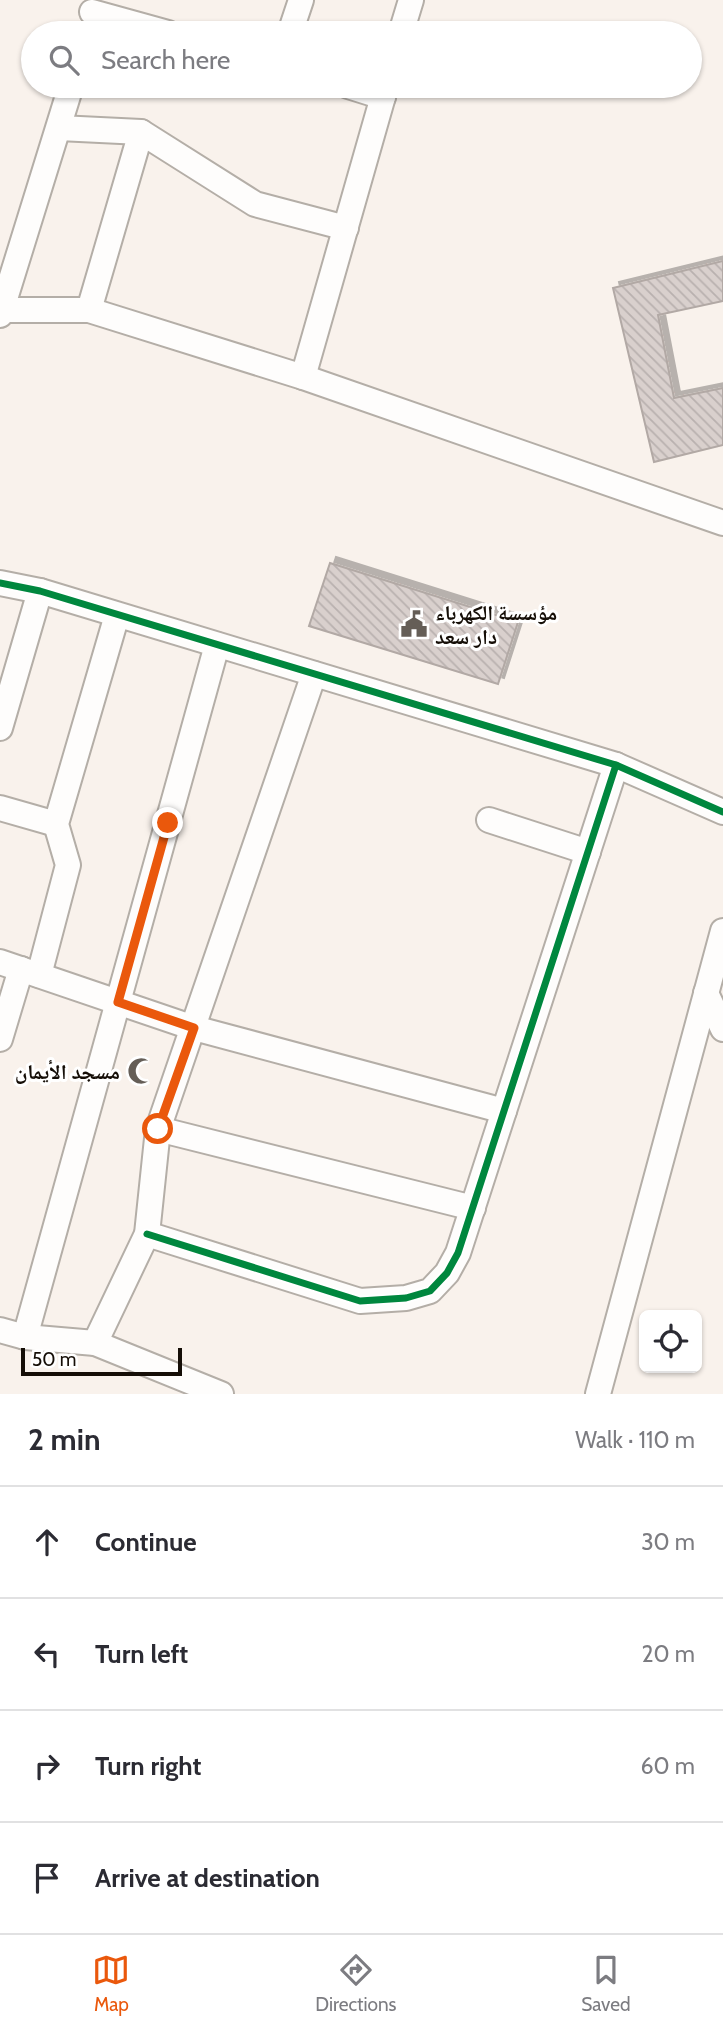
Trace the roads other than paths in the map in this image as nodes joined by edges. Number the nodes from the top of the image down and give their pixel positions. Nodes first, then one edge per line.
1 (301, 0) edge
2 (411, 0) edge
3 (90, 15) edge
4 (116, 21) edge
5 (294, 21) edge
6 (405, 21) edge
7 (68, 98) edge
8 (383, 98) edge
9 (59, 128) junction
10 (141, 132) junction
11 (346, 228) junction
12 (89, 310) junction
13 (1, 312) edge
14 (303, 377) junction
15 (723, 523) edge
16 (0, 583) edge
17 (40, 591) junction
18 (117, 615) junction
19 (217, 645) junction
20 (314, 674) junction
21 (0, 727) edge
22 (616, 765) junction
23 (0, 808) edge
24 (723, 812) edge
25 (489, 820) dead end
26 (56, 824) junction
27 (588, 852) junction
28 (723, 931) edge
29 (20, 969) edge
30 (706, 993) junction
31 (118, 1002) junction
32 (194, 1028) junction
33 (723, 1028) edge
34 (0, 1039) edge
35 (505, 1111) junction
36 (158, 1129) junction
37 (473, 1208) junction
38 (147, 1234) junction
39 (0, 1329) edge
40 (25, 1337) junction
41 (95, 1343) junction
42 (221, 1394) edge
43 (598, 1394) edge

1 - 5 street
2 - 6 street
3 - 4 street
7 - 9 street
8 - 11 street
9 - 10 street
9 - 13 street
10 - 11 street
10 - 12 street
11 - 14 street
12 - 13 street
12 - 14 street
14 - 15 street
16 - 17 street
17 - 18 street
17 - 21 street
18 - 19 street
18 - 26 street
19 - 20 street
19 - 31 street
20 - 22 street
20 - 32 street
22 - 24 street
22 - 27 street
23 - 26 street
25 - 27 street
26 - 29 street
27 - 35 street
28 - 30 street
29 - 31 street
29 - 34 street
30 - 33 street
30 - 43 street
31 - 32 street
31 - 40 street
32 - 35 street
32 - 36 street
35 - 37 street
36 - 37 street
36 - 38 street
37 - 38 street
38 - 41 street
39 - 40 street
40 - 41 street
41 - 42 street

